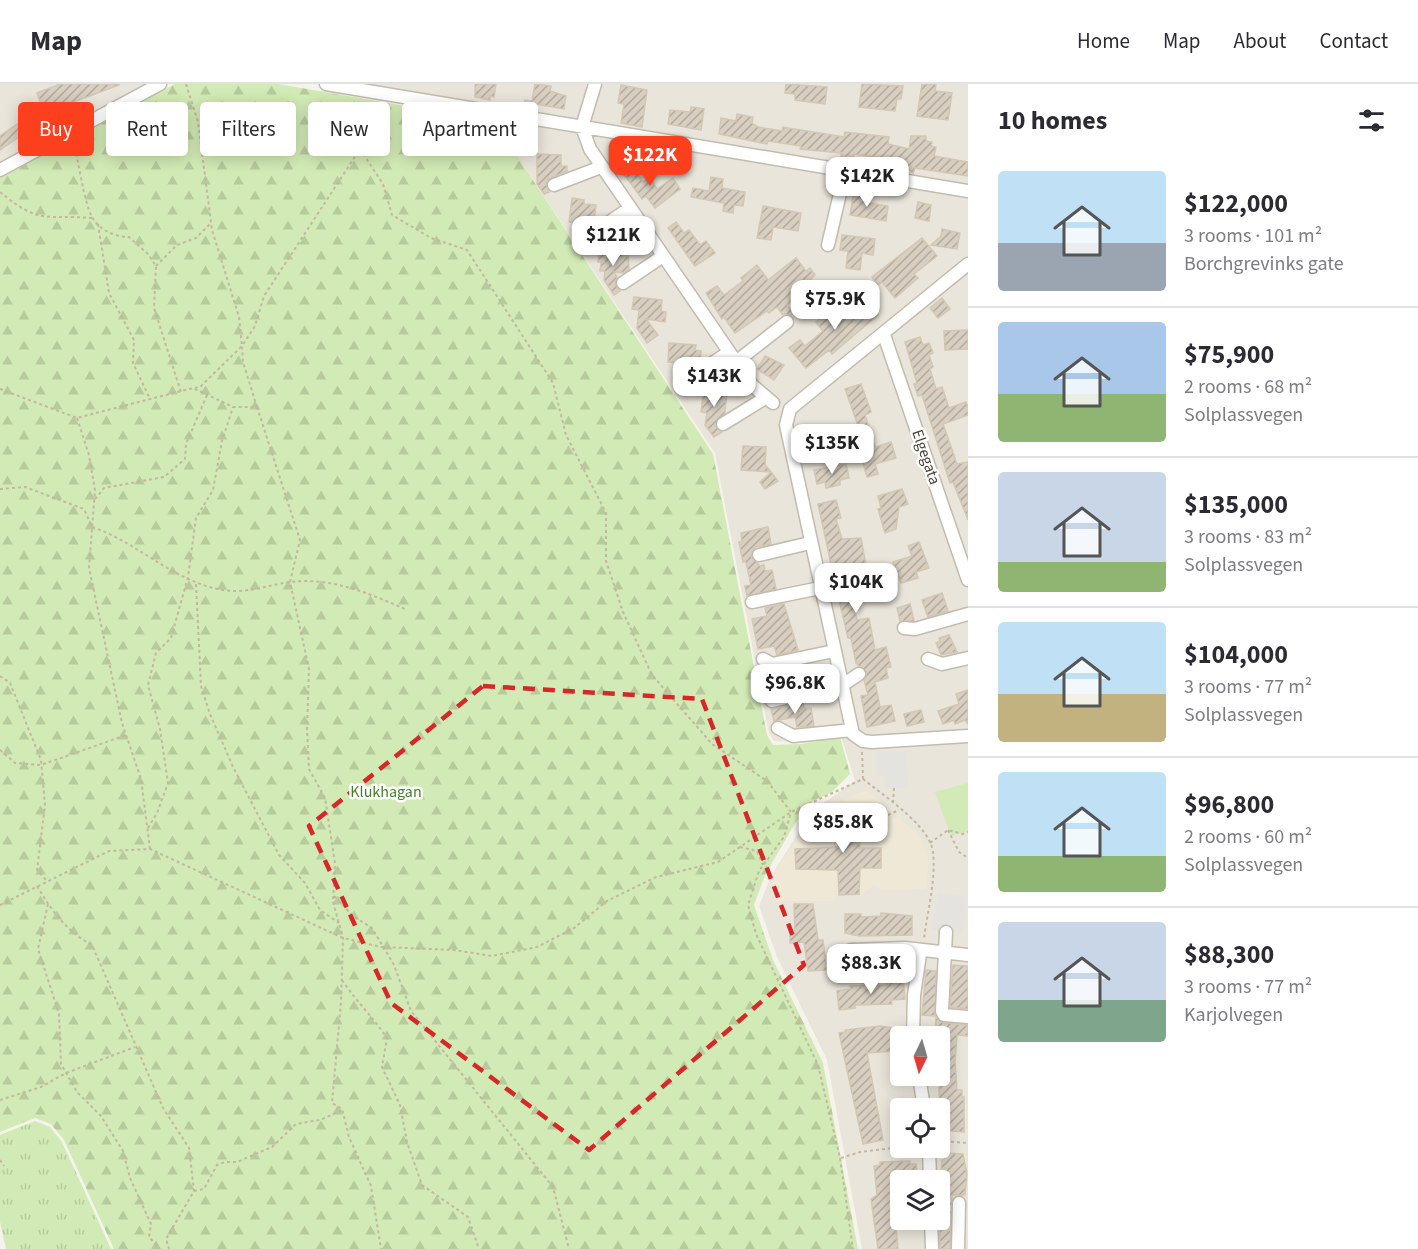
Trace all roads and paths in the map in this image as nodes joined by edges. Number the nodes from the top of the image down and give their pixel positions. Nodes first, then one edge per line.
1 (160, 84) edge
2 (186, 84) edge
3 (326, 84) edge
4 (596, 84) edge
5 (385, 90) edge
6 (94, 119) edge
7 (582, 127) junction
8 (26, 156) edge
9 (78, 156) edge
10 (355, 156) edge
11 (365, 156) edge
12 (602, 166) junction
13 (0, 170) edge
14 (845, 172) junction
15 (554, 185) dead end
16 (968, 191) edge
17 (0, 192) edge
18 (630, 208) junction
19 (92, 218) junction
20 (212, 223) junction
21 (98, 224) junction
22 (589, 236) dead end
23 (828, 245) dead end
24 (663, 256) junction
25 (968, 264) edge
26 (156, 266) junction
27 (623, 283) dead end
28 (788, 322) dead end
29 (884, 335) junction
30 (242, 345) junction
31 (733, 357) junction
32 (692, 377) dead end
33 (0, 388) edge
34 (193, 388) junction
35 (181, 392) junction
36 (207, 395) junction
37 (150, 399) junction
38 (233, 407) junction
39 (257, 407) junction
40 (77, 418) junction
41 (723, 424) dead end
42 (0, 489) edge
43 (94, 500) junction
44 (92, 527) junction
45 (810, 543) junction
46 (759, 555) dead end
47 (188, 577) junction
48 (968, 580) edge
49 (290, 582) junction
50 (196, 584) junction
51 (820, 588) junction
52 (752, 602) dead end
53 (405, 609) dead end
54 (968, 614) edge
55 (904, 628) dead end
56 (834, 651) junction
57 (968, 658) edge
58 (763, 659) dead end
59 (928, 659) dead end
60 (859, 675) dead end
61 (0, 676) edge
62 (841, 686) junction
63 (772, 701) dead end
64 (778, 728) dead end
65 (852, 730) junction
66 (126, 735) junction
67 (968, 736) edge
68 (863, 741) junction
69 (0, 750) edge
70 (41, 765) junction
71 (863, 779) junction
72 (894, 788) dead end
73 (893, 803) junction
74 (899, 810) junction
75 (791, 812) junction
76 (888, 815) dead end
77 (148, 828) junction
78 (948, 830) junction
79 (968, 832) edge
80 (930, 843) junction
81 (740, 847) junction
82 (150, 849) junction
83 (968, 858) edge
84 (763, 865) junction
85 (47, 881) junction
86 (37, 885) junction
87 (334, 896) junction
88 (48, 904) junction
89 (0, 905) edge
90 (339, 923) junction
91 (946, 932) dead end
92 (343, 938) junction
93 (381, 947) junction
94 (944, 953) junction
95 (968, 955) edge
96 (920, 956) junction
97 (342, 979) junction
98 (968, 1017) edge
99 (914, 1026) edge
100 (135, 1047) junction
101 (66, 1073) junction
102 (0, 1100) edge
103 (342, 1109) junction
104 (950, 1142) edge
105 (968, 1143) edge
106 (890, 1148) edge
107 (840, 1158) junction
108 (0, 1160) edge
109 (4, 1166) dead end
110 (194, 1191) junction
111 (959, 1203) dead end
112 (931, 1230) edge
113 (160, 1249) edge
114 (169, 1249) edge
115 (381, 1249) edge
116 (479, 1249) edge
117 (569, 1249) edge
118 (853, 1249) edge
119 (932, 1249) edge
120 (958, 1249) edge

1 - 6 street
2 - 20 path
3 - 5 street
4 - 7 street
5 - 7 street
7 - 12 street
7 - 14 street
8 - 13 street
9 - 19 path
10 - 30 path
11 - 75 path
12 - 15 street
12 - 18 street
14 - 16 street
14 - 23 street
17 - 19 path
18 - 22 street
18 - 24 street
19 - 21 path
20 - 26 path
20 - 30 path
21 - 26 path
21 - 37 path
24 - 27 street
24 - 31 street
25 - 29 street
26 - 35 path
28 - 31 street
29 - 45 street
29 - 48 street, Elgegata
30 - 34 path
30 - 39 path
31 - 32 street
31 - 41 street
33 - 40 path
34 - 35 path
34 - 36 path
35 - 37 path
36 - 38 path
36 - 43 path
37 - 40 path
38 - 39 path
38 - 47 path
39 - 49 path
40 - 43 path
42 - 44 path
43 - 44 path
44 - 47 path
44 - 66 path
45 - 46 street
45 - 51 street
47 - 50 path
47 - 77 path
49 - 50 path
49 - 53 path
49 - 87 path
50 - 90 path
51 - 52 street
51 - 56 street
54 - 55 street
56 - 58 street
56 - 62 street
57 - 59 street
60 - 62 street
61 - 70 path
62 - 63 street
62 - 65 street
64 - 65 street
65 - 68 street
66 - 70 path
66 - 77 path
67 - 68 street
68 - 71 path
69 - 70 path
70 - 85 path
71 - 73 path
71 - 75 path
72 - 73 path
73 - 74 path
74 - 76 path
74 - 80 path
75 - 81 path
75 - 84 path
77 - 82 path
78 - 79 path
78 - 80 path
78 - 83 path
80 - 96 path
81 - 84 path
81 - 93 path
82 - 85 path
82 - 92 path
84 - 107 path
85 - 86 path
86 - 88 path
86 - 89 path
87 - 90 path
87 - 93 path
88 - 100 path
88 - 101 path
90 - 92 path
91 - 94 street
92 - 93 path
92 - 97 path
93 - 117 path
94 - 95 street
94 - 96 street
94 - 98 street
96 - 96 street
96 - 99 street
97 - 103 path
97 - 116 path
100 - 101 path
100 - 110 path
101 - 102 path
101 - 113 path
103 - 110 path
103 - 115 path
104 - 105 path
106 - 107 path
107 - 118 path
108 - 109 path
110 - 114 path
111 - 120 street
112 - 119 street

